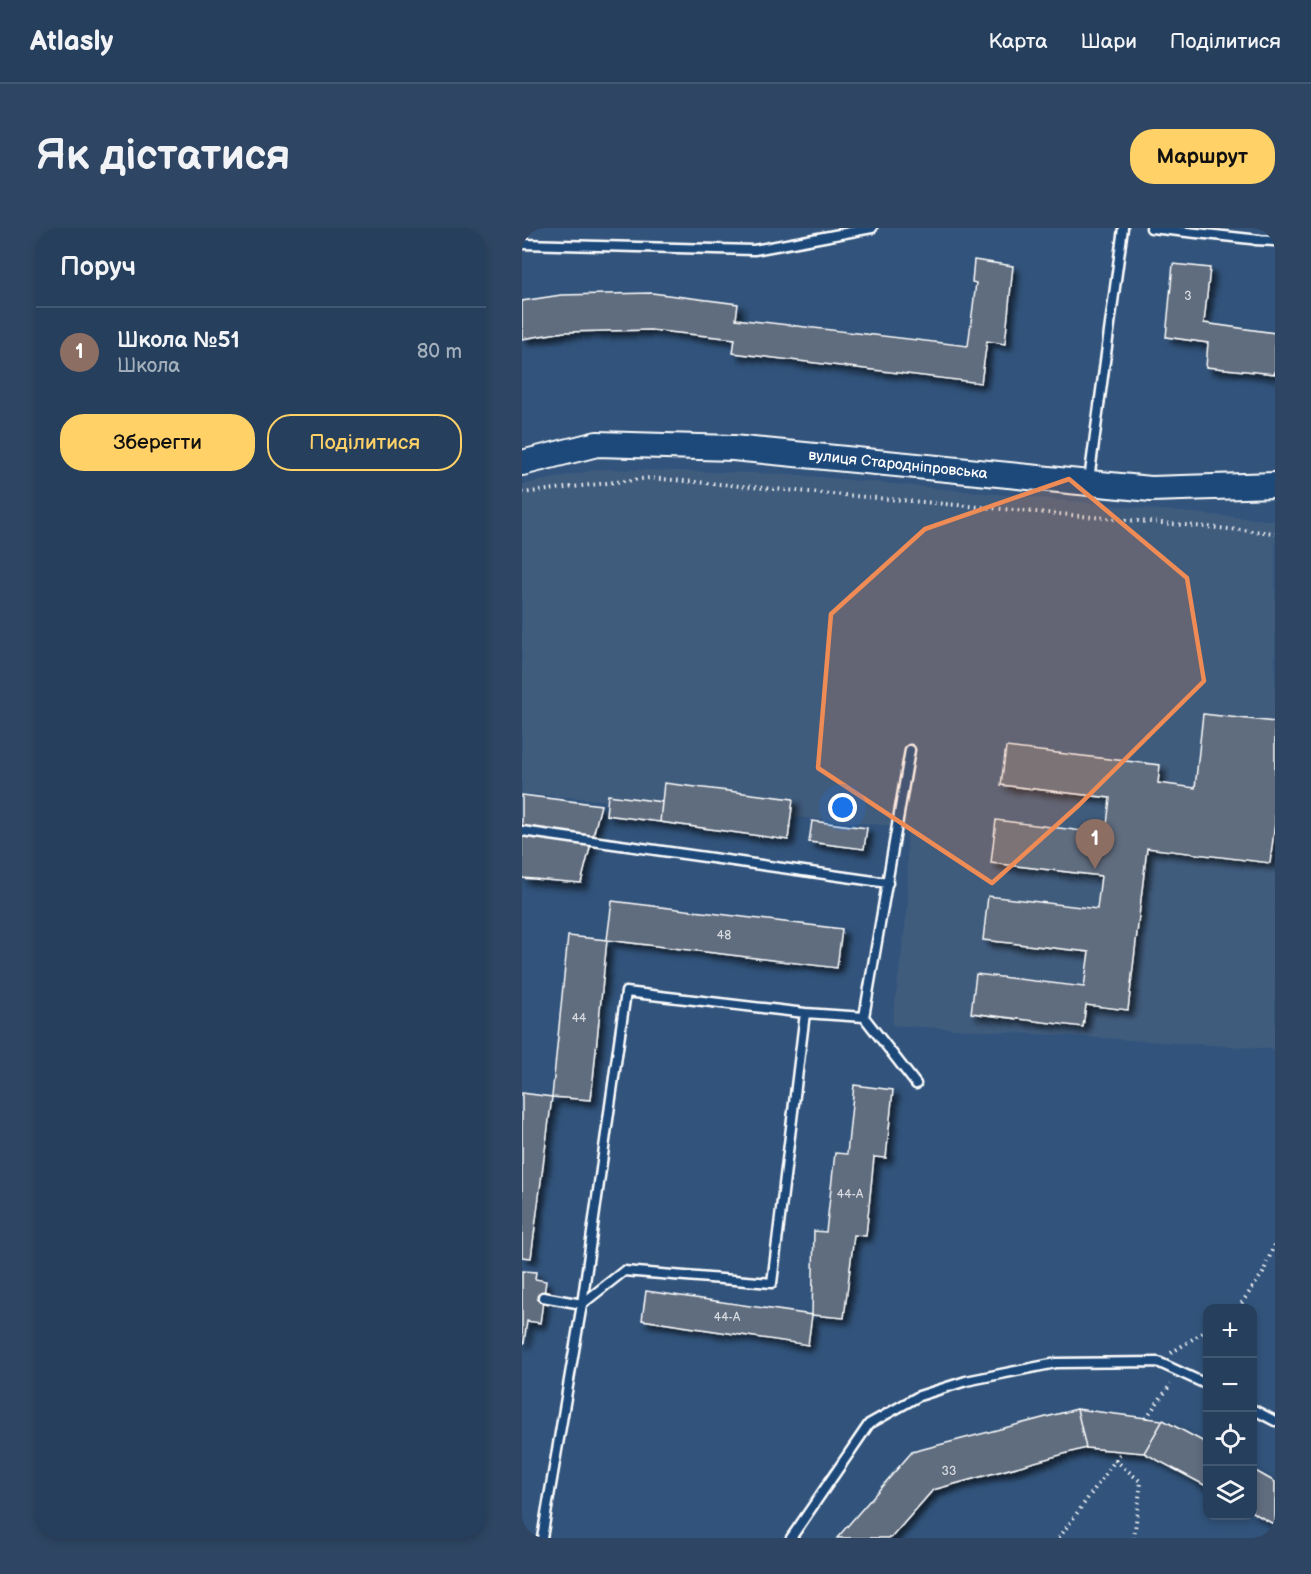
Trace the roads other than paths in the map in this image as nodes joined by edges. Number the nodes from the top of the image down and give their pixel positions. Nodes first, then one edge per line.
1 (872, 228) edge
2 (1123, 228) edge
3 (1151, 228) edge
4 (1275, 241) edge
5 (522, 244) edge
6 (522, 463) edge
7 (1089, 483) junction
8 (1275, 485) edge
9 (910, 750) dead end
10 (522, 831) edge
11 (888, 883) junction
12 (805, 1013) junction
13 (864, 1017) junction
14 (916, 1084) dead end
15 (543, 1297) dead end
16 (582, 1304) junction
17 (1203, 1382) edge
18 (1257, 1411) edge
19 (1275, 1420) edge
20 (542, 1538) edge
21 (791, 1538) edge

1 - 5 lane
2 - 7 lane
3 - 4 lane
6 - 7 street, вулиця Стародніпровська
7 - 8 street, вулиця Стародніпровська
9 - 11 lane
10 - 11 lane
11 - 13 lane
12 - 13 lane
12 - 16 lane
12 - 16 lane
13 - 14 lane
15 - 16 lane
16 - 20 lane
17 - 21 lane
18 - 19 lane

